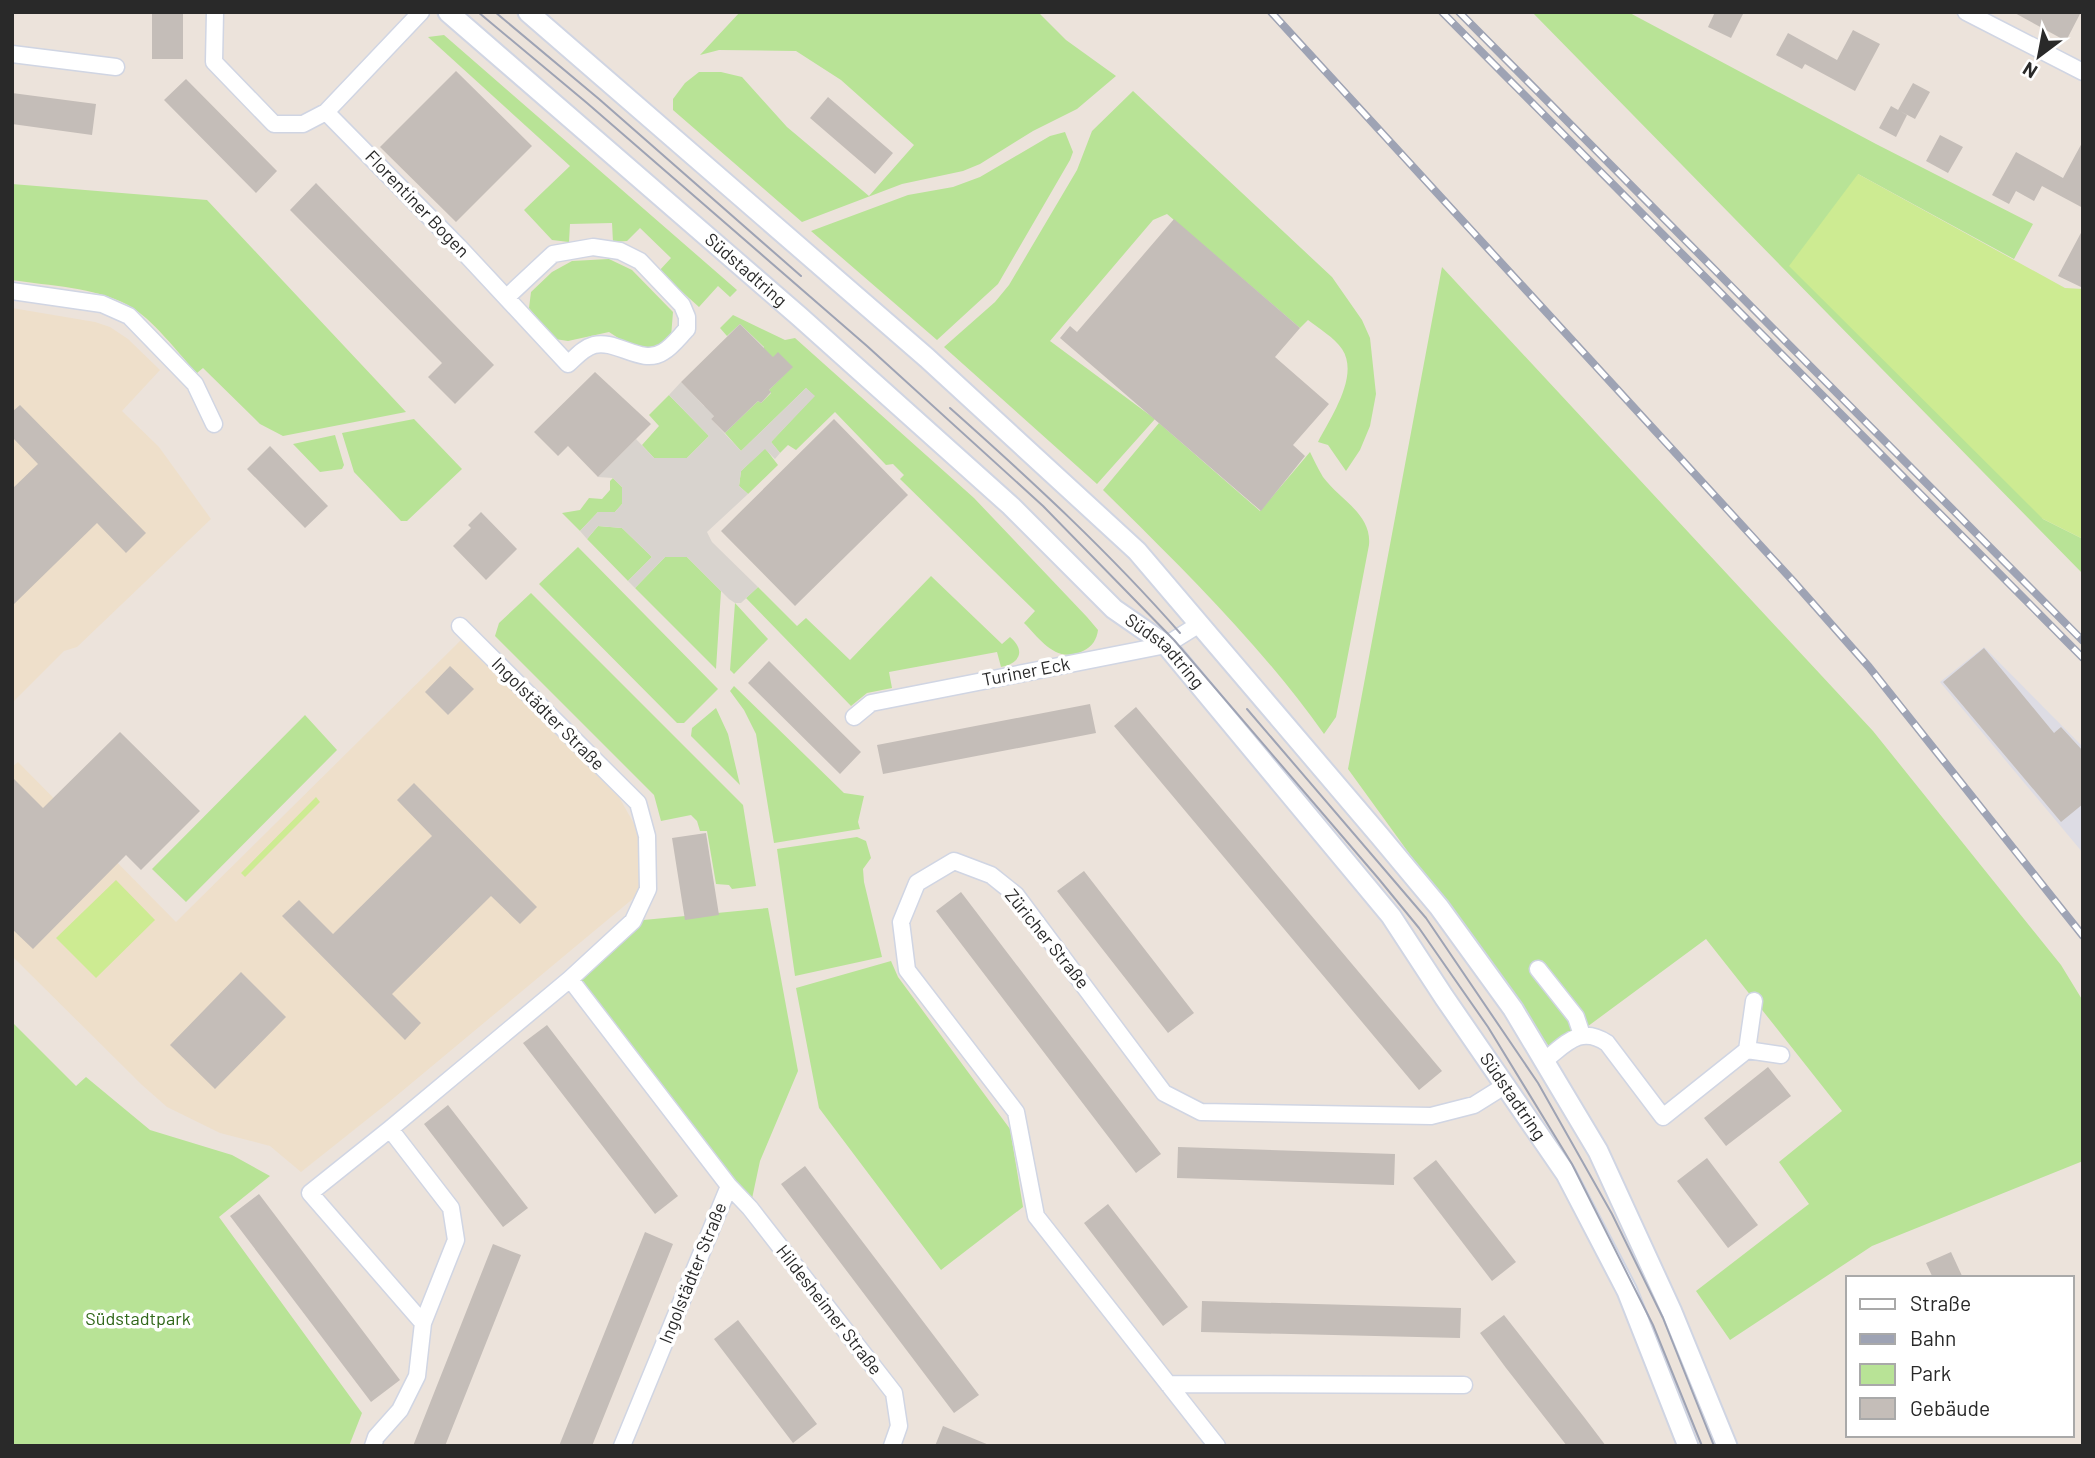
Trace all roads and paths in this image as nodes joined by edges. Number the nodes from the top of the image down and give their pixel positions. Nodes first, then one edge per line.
1 (215, 12) edge
2 (421, 12) edge
3 (448, 12) edge
4 (528, 12) edge
5 (1977, 15) edge
6 (12, 54) edge
7 (116, 67) dead end
8 (2083, 72) edge
9 (326, 112) junction
10 (12, 291) edge
11 (507, 297) junction
12 (214, 424) dead end
13 (1198, 625) junction
14 (460, 626) dead end
15 (1166, 645) junction
16 (854, 717) dead end
17 (1538, 969) dead end
18 (570, 979) junction
19 (1754, 1000) dead end
20 (1582, 1035) junction
21 (1747, 1050) junction
22 (1780, 1055) dead end
23 (1545, 1059) junction
24 (1506, 1085) junction
25 (390, 1129) junction
26 (729, 1186) junction
27 (423, 1323) junction
28 (1168, 1384) junction
29 (1464, 1385) dead end
30 (373, 1446) edge
31 (622, 1446) edge
32 (892, 1446) edge
33 (1217, 1446) edge
34 (1688, 1446) edge
35 (1727, 1446) edge

1 - 9 street
2 - 9 street
3 - 15 street, Südstadtring
4 - 13 street
5 - 8 street
6 - 7 street
9 - 11 street, Florentiner Bogen
10 - 12 street
11 - 11 street, Florentiner Bogen
13 - 15 street, Turiner Eck
13 - 23 street
14 - 18 street, Ingolstädter Straße
15 - 16 street, Turiner Eck
15 - 24 street, Südstadtring
17 - 20 street
18 - 25 street, Ingolstädter Straße
18 - 26 street, Ingolstädter Straße
19 - 21 street
20 - 21 street
20 - 23 street
21 - 22 street
23 - 35 street
24 - 28 street, Züricher Straße
24 - 34 street, Südstadtring
25 - 27 street
25 - 27 street, Ingolstädter Straße
26 - 31 street, Ingolstädter Straße
26 - 32 street, Hildesheimer Straße
27 - 30 street
28 - 29 street
28 - 33 street, Züricher Straße

